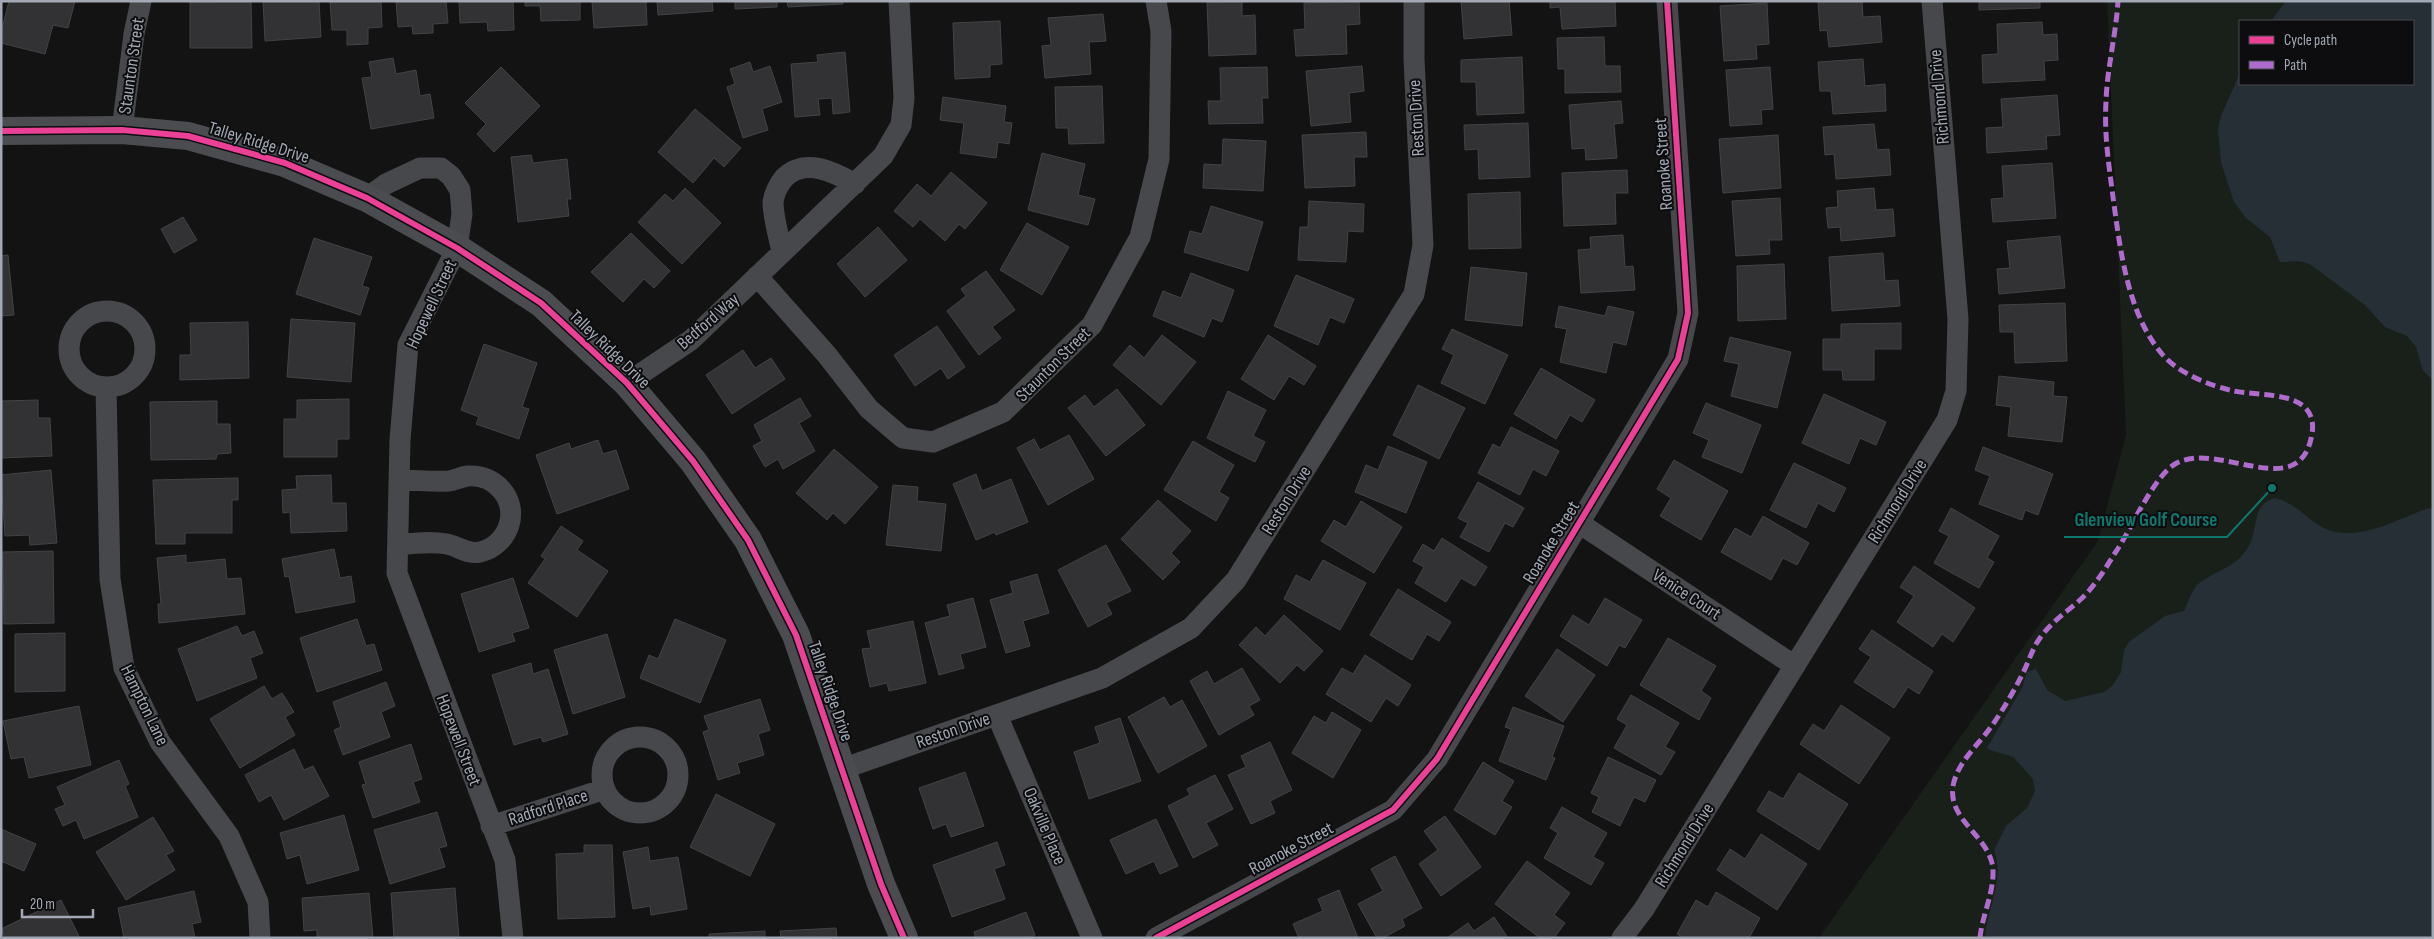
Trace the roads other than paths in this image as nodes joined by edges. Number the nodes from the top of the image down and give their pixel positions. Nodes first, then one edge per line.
1 (141, 1) edge
2 (899, 1) edge
3 (1156, 1) edge
4 (1414, 1) edge
5 (1667, 1) edge
6 (1932, 1) edge
7 (122, 130) junction
8 (1, 131) edge
9 (855, 184) junction
10 (367, 198) junction
11 (457, 248) junction
12 (782, 252) junction
13 (757, 276) junction
14 (627, 382) junction
15 (106, 387) dead end
16 (400, 480) junction
17 (1579, 523) junction
18 (398, 545) junction
19 (1795, 666) junction
20 (997, 715) junction
21 (842, 769) junction
22 (605, 789) dead end
23 (491, 826) junction
24 (260, 938) edge
25 (513, 938) edge
26 (904, 938) edge
27 (1092, 938) edge
28 (1156, 938) edge
29 (1622, 938) edge

1 - 7 street, Staunton Street
2 - 9 street, Bedford Way
3 - 13 street, Staunton Street
4 - 20 street, Reston Drive
5 - 17 street, Roanoke Street
6 - 19 street, Richmond Drive
7 - 8 street, Talley Ridge Drive
7 - 10 street, Talley Ridge Drive
9 - 12 street, Bedford Way
9 - 12 street
10 - 11 street, Talley Ridge Drive
10 - 11 street
11 - 14 street, Talley Ridge Drive
11 - 16 street, Hopewell Street
12 - 13 street, Bedford Way
13 - 14 street, Bedford Way
14 - 21 street, Talley Ridge Drive
15 - 24 street, Hampton Lane
16 - 18 street, Hopewell Street
16 - 18 street
17 - 19 street, Venice Court
17 - 28 street, Roanoke Street
18 - 23 street, Hopewell Street
19 - 29 street, Richmond Drive
20 - 21 street, Reston Drive
20 - 27 street, Oakville Place
21 - 26 street, Talley Ridge Drive
22 - 23 street, Radford Place
23 - 25 street, Hopewell Street

